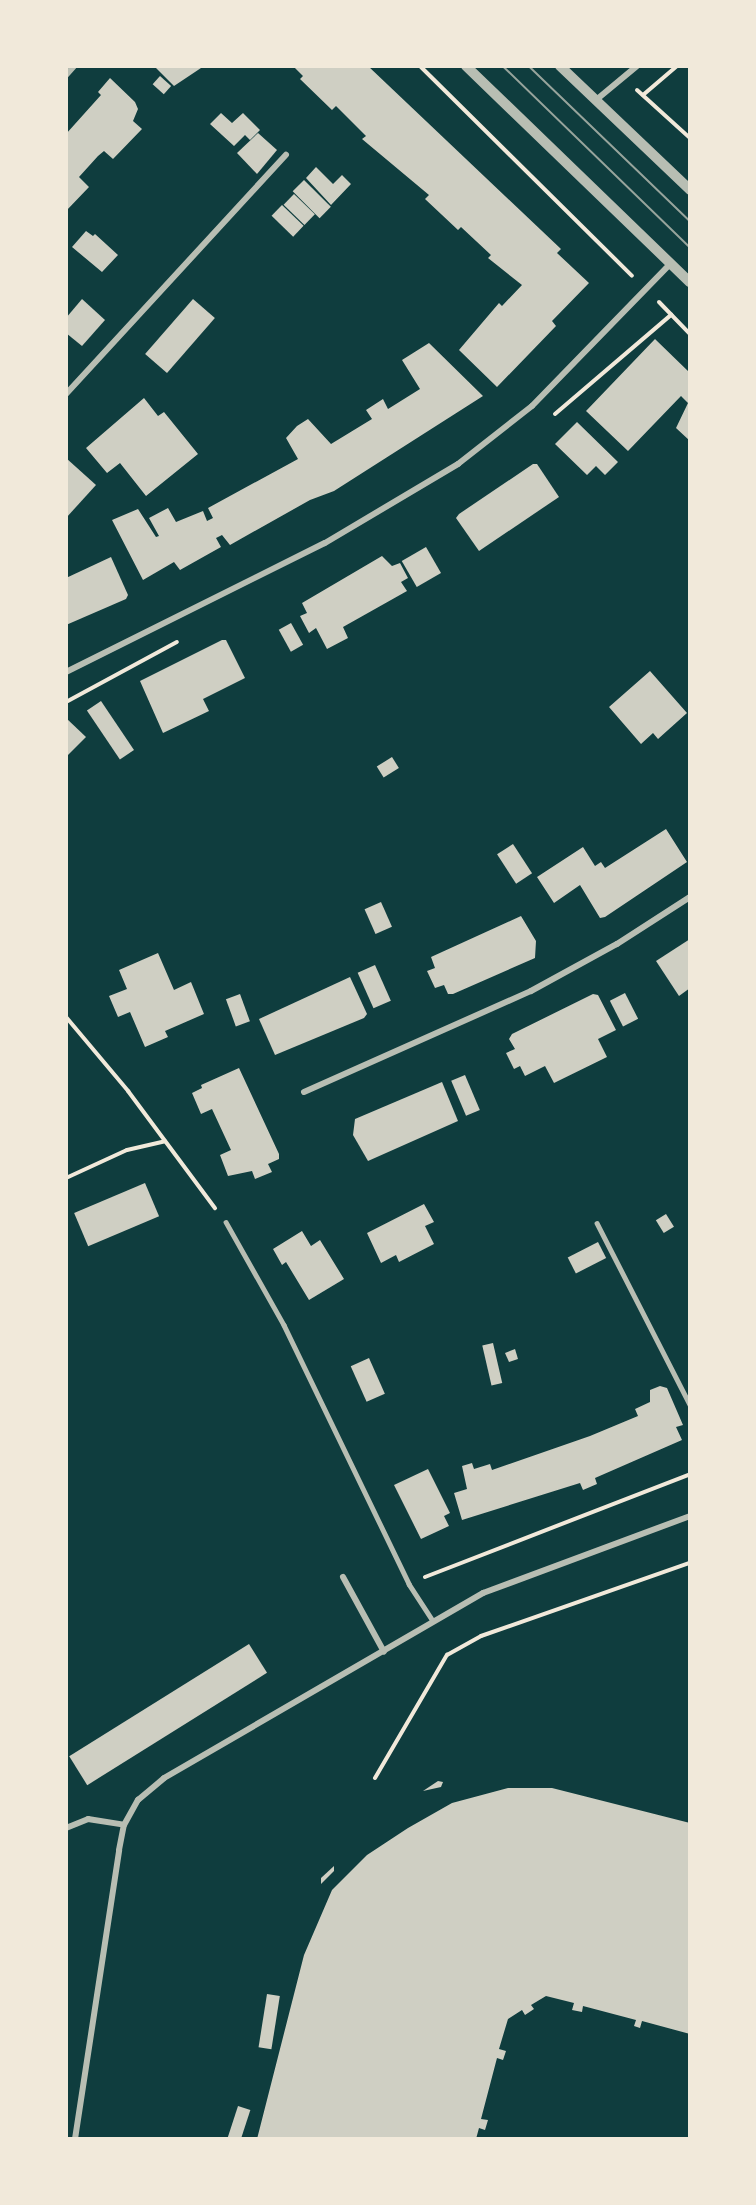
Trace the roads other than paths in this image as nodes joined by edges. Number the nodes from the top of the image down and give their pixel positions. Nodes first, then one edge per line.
1 (74, 66) edge
2 (466, 66) edge
3 (560, 66) edge
4 (637, 66) edge
5 (66, 75) edge
6 (596, 100) junction
7 (286, 155) dead end
8 (690, 190) edge
9 (671, 263) junction
10 (690, 282) edge
11 (66, 394) edge
12 (66, 672) edge
13 (690, 897) edge
14 (304, 1092) dead end
15 (226, 1222) road end
16 (597, 1223) dead end
17 (690, 1405) edge
18 (690, 1516) edge
19 (343, 1577) dead end
20 (433, 1622) junction
21 (384, 1652) junction
22 (124, 1825) junction
23 (66, 1828) edge
24 (75, 2139) edge

1 - 5 street
2 - 9 street
3 - 6 street
4 - 6 street
6 - 8 street
7 - 11 street
9 - 10 street
9 - 12 street
13 - 14 street
15 - 20 lane
16 - 17 lane
18 - 20 street
19 - 21 street
20 - 21 street
21 - 22 street
22 - 23 street
22 - 24 street

